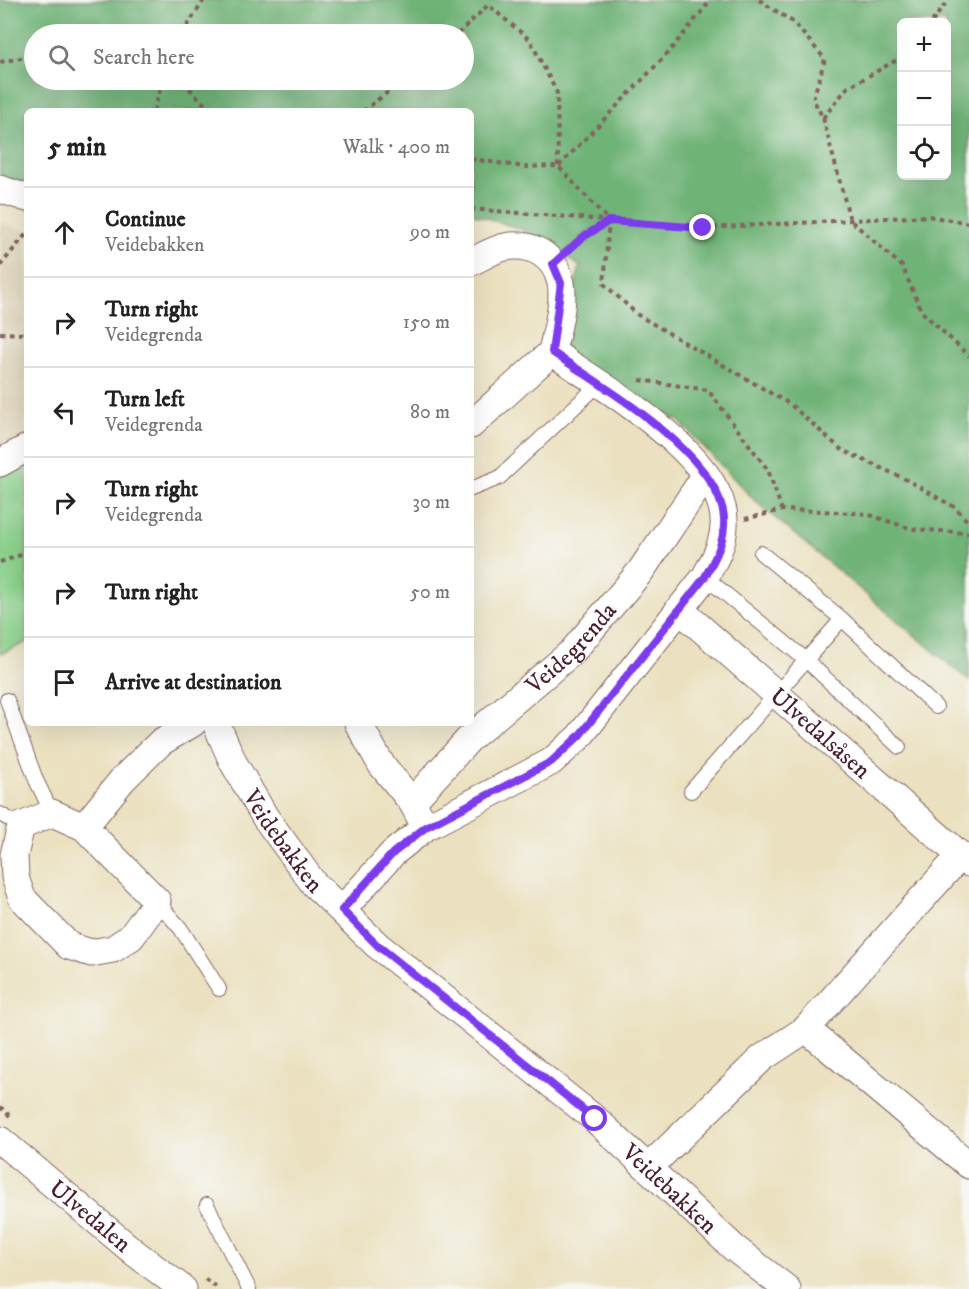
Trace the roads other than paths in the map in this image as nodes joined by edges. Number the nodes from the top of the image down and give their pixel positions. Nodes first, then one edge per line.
1 (0, 189) edge
2 (24, 197) edge
3 (474, 261) edge
4 (552, 352) junction
5 (598, 385) junction
6 (474, 422) edge
7 (24, 450) edge
8 (0, 463) edge
9 (706, 475) junction
10 (474, 488) edge
11 (761, 553) dead end
12 (705, 577) junction
13 (679, 609) junction
14 (842, 620) junction
15 (806, 660) junction
16 (776, 694) junction
17 (7, 700) dead end
18 (936, 707) dead end
19 (188, 726) edge
20 (217, 726) edge
21 (360, 726) edge
22 (899, 747) dead end
23 (691, 791) dead end
24 (412, 802) junction
25 (52, 813) junction
26 (11, 820) edge
27 (84, 827) junction
28 (426, 827) junction
29 (964, 860) edge
30 (157, 901) junction
31 (342, 910) junction
32 (219, 989) dead end
33 (806, 1029) junction
34 (0, 1140) edge
35 (969, 1165) edge
36 (649, 1167) junction
37 (207, 1205) dead end
38 (183, 1289) edge
39 (249, 1289) edge
40 (787, 1289) edge

1 - 2 street
3 - 4 street
4 - 5 street
4 - 6 street
5 - 9 street
5 - 10 lane
7 - 8 street
9 - 12 street
9 - 24 street, Veidegrenda
11 - 14 lane
12 - 13 street
12 - 15 lane
13 - 16 street, Ulvedalsåsen
13 - 28 street
14 - 15 lane
14 - 18 lane
15 - 16 lane
15 - 22 lane
16 - 23 lane
16 - 29 street, Ulvedalsåsen
17 - 25 lane
19 - 27 street
20 - 31 street, Veidebakken
21 - 24 street
24 - 28 street
25 - 26 street
25 - 27 street
26 - 30 street
27 - 30 street
28 - 31 street
29 - 33 street, Ulvedalsåsen
30 - 32 lane
31 - 36 street, Veidebakken
33 - 35 street
33 - 36 street, Ulvedalsåsen
34 - 38 street, Ulvedalen
36 - 40 street, Veidebakken
37 - 39 lane

